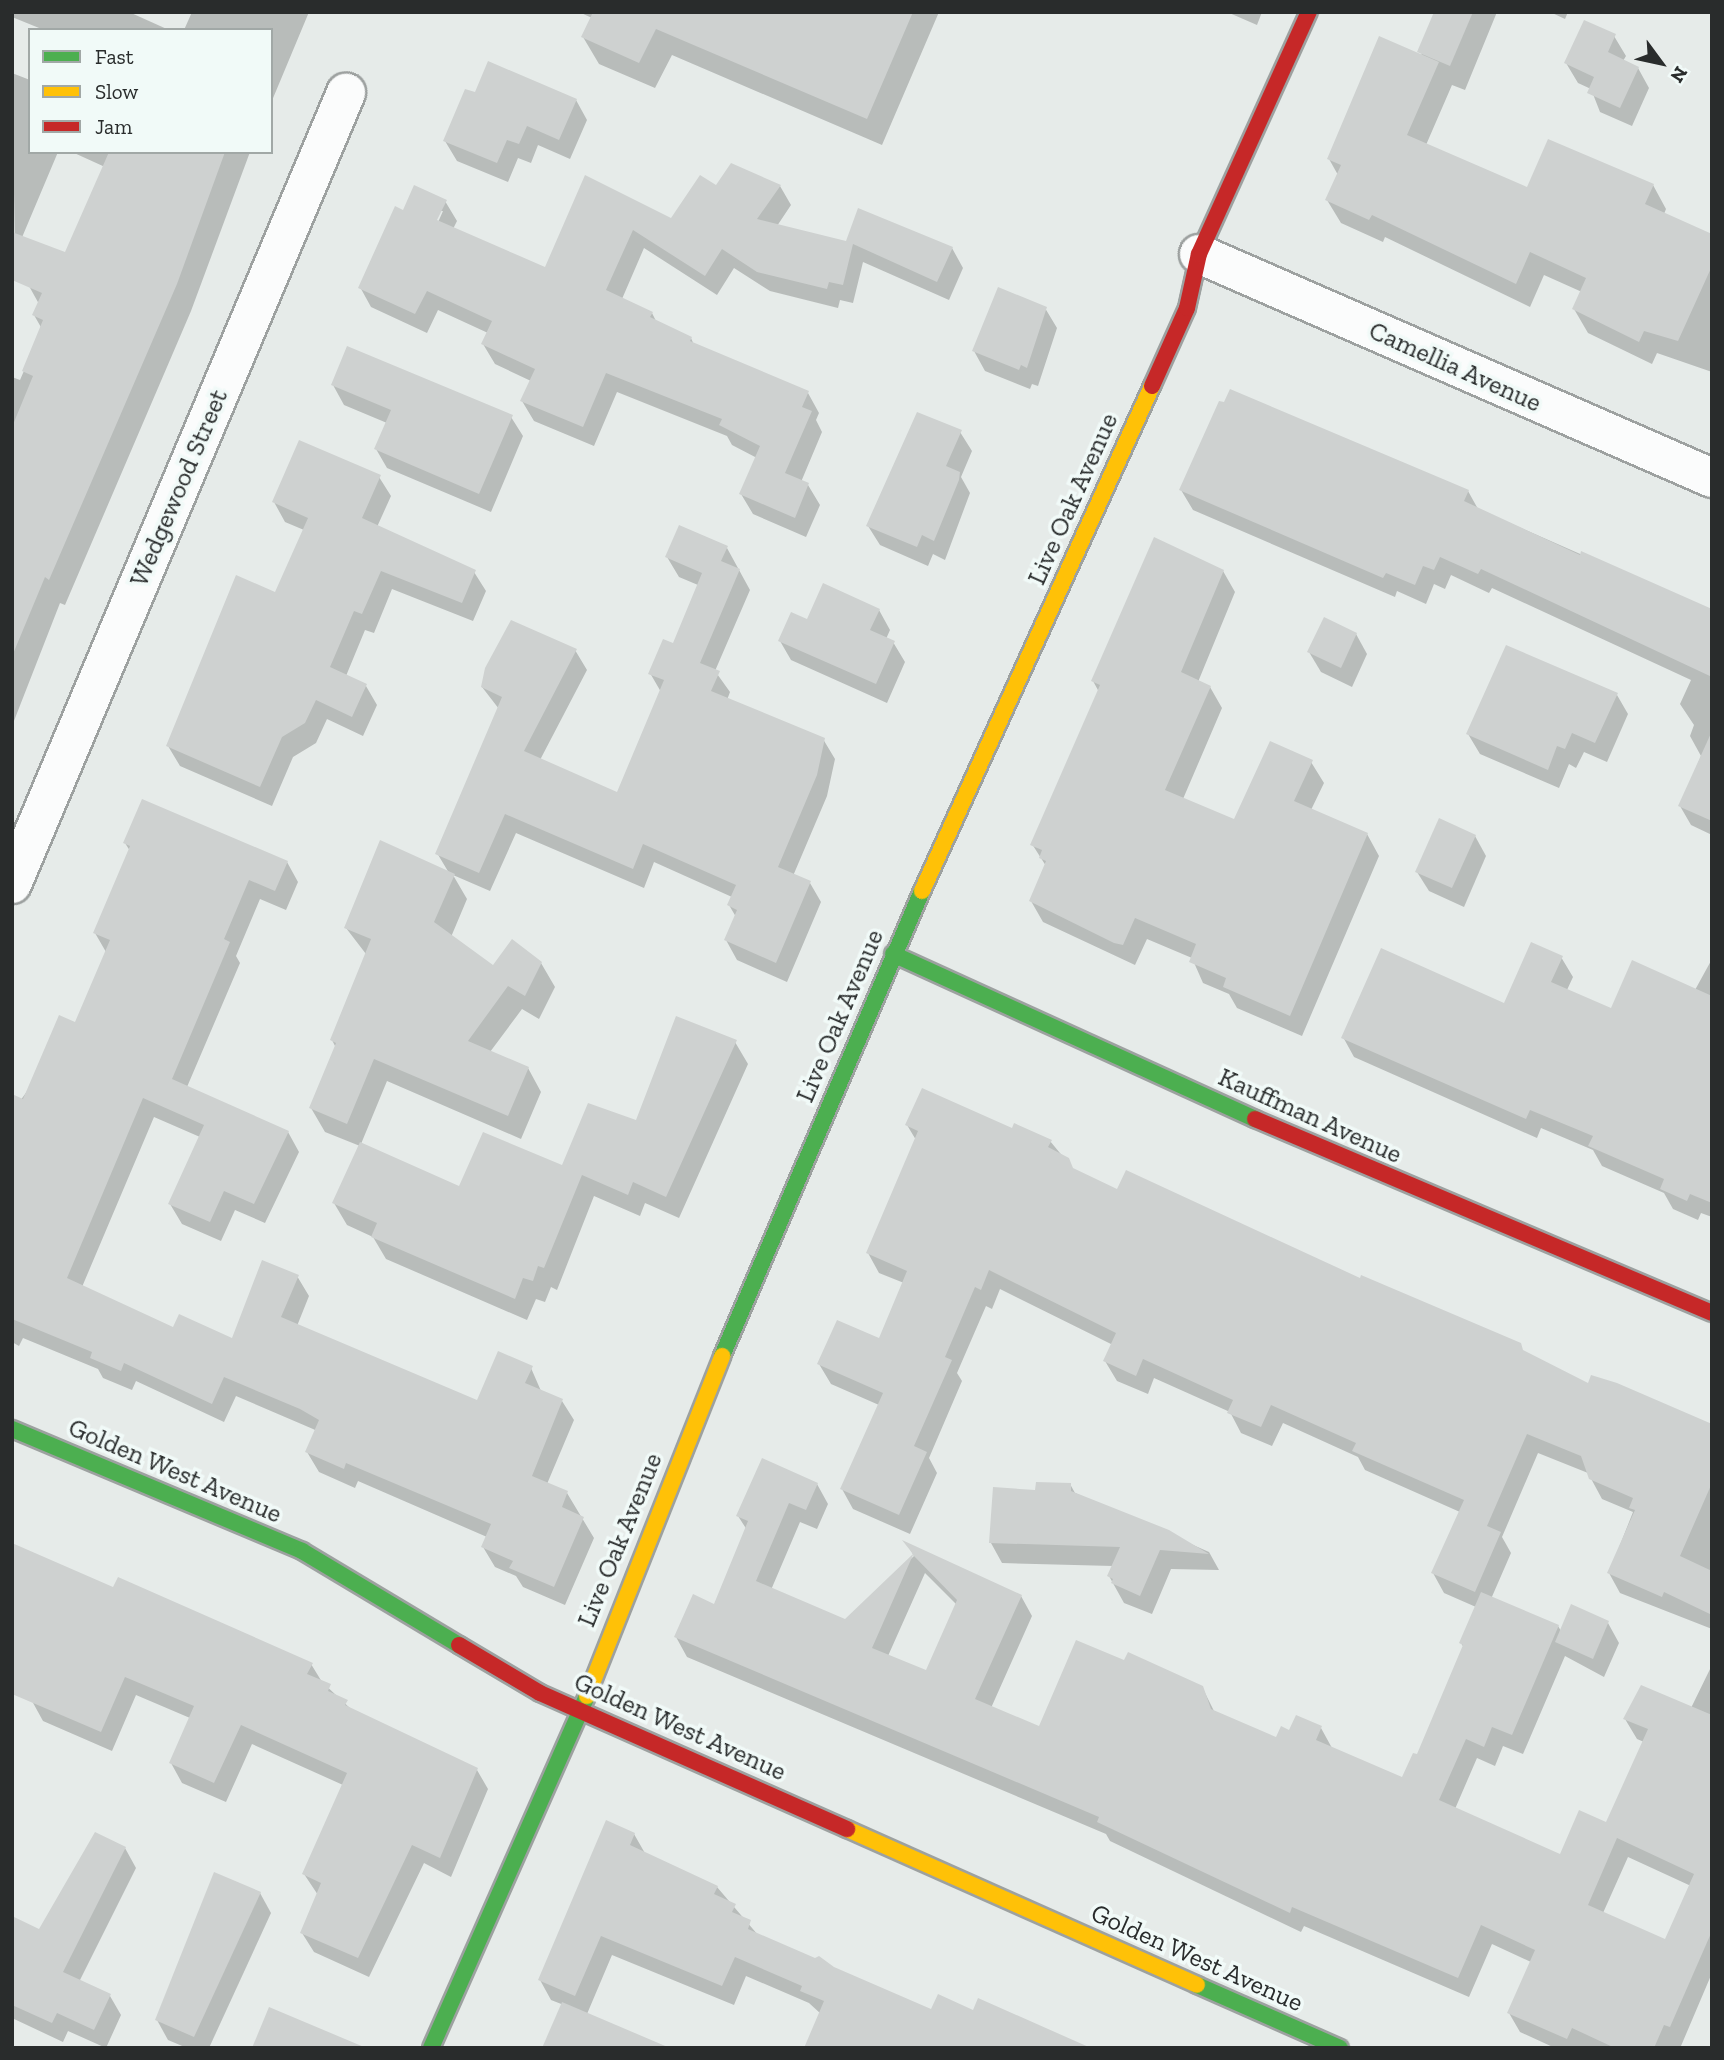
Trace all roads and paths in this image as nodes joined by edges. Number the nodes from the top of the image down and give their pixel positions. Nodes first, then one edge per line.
1 (1309, 12) edge
2 (346, 93) dead end
3 (1199, 254) junction
4 (1712, 478) edge
5 (12, 884) edge
6 (893, 954) junction
7 (1712, 1313) edge
8 (12, 1429) edge
9 (582, 1708) junction
10 (431, 2048) edge
11 (1340, 2048) edge

1 - 3 street, Live Oak Avenue
2 - 5 street, Wedgewood Street
3 - 4 street, Camellia Avenue
3 - 6 street, Live Oak Avenue
6 - 7 street, Kauffman Avenue
6 - 9 street, Live Oak Avenue
8 - 9 street, Golden West Avenue
9 - 10 street, Live Oak Avenue
9 - 11 street, Golden West Avenue

